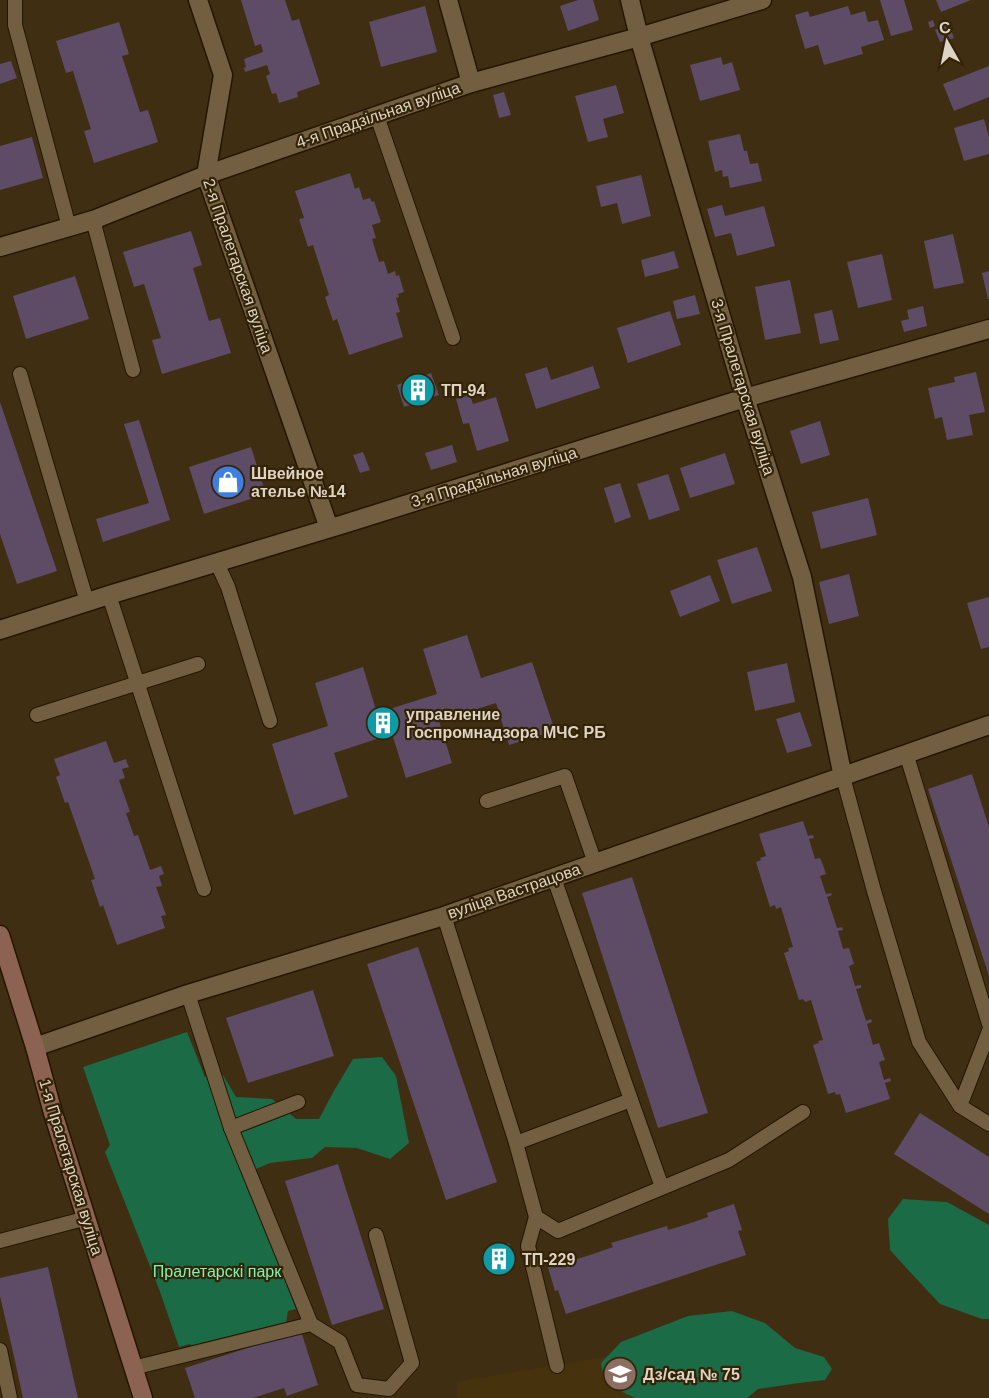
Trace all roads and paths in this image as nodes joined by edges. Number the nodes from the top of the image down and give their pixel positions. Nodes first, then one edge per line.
1 (15, 0) edge
2 (198, 0) edge
3 (448, 0) edge
4 (630, 0) edge
5 (762, 0) edge
6 (639, 38) junction
7 (471, 83) junction
8 (377, 116) junction
9 (206, 176) junction
10 (93, 220) junction
11 (69, 227) junction
12 (0, 247) edge
13 (989, 329) edge
14 (453, 338) dead end
15 (133, 370) dead end
16 (20, 374) dead end
17 (746, 398) junction
18 (329, 528) junction
19 (217, 563) junction
20 (109, 595) junction
21 (87, 602) junction
22 (0, 630) edge
23 (198, 664) dead end
24 (137, 684) junction
25 (37, 716) dead end
26 (270, 721) dead end
27 (989, 725) edge
28 (906, 753) junction
29 (843, 777) junction
30 (487, 801) dead end
31 (595, 863) junction
32 (554, 878) junction
33 (204, 889) dead end
34 (444, 916) junction
35 (0, 935) edge
36 (188, 994) junction
37 (989, 1024) edge
38 (989, 1031) edge
39 (35, 1047) junction
40 (631, 1100) junction
41 (298, 1102) dead end
42 (960, 1106) junction
43 (803, 1112) dead end
44 (989, 1124) edge
45 (231, 1128) junction
46 (516, 1143) junction
47 (662, 1188) junction
48 (536, 1217) junction
49 (87, 1218) junction
50 (376, 1236) dead end
51 (0, 1241) edge
52 (311, 1324) junction
53 (0, 1350) edge
54 (557, 1366) dead end
55 (133, 1368) junction
56 (10, 1398) edge
57 (143, 1398) edge

1 - 11 lane
2 - 9 street, 2-я Пралетарская вуліца
3 - 7 street
4 - 6 street, 3-я Пралетарская вуліца
5 - 6 street, 4-я Прадзільная вуліца
6 - 7 street, 4-я Прадзільная вуліца
6 - 17 street, 3-я Пралетарская вуліца
7 - 8 street, 4-я Прадзільная вуліца
8 - 9 street, 4-я Прадзільная вуліца
8 - 14 lane
9 - 10 street, 4-я Прадзільная вуліца
9 - 18 street, 2-я Пралетарская вуліца
10 - 11 street, 4-я Прадзільная вуліца
10 - 15 lane
11 - 12 street, 4-я Прадзільная вуліца
13 - 17 street, 3-я Прадзільная вуліца
16 - 21 lane
17 - 18 street, 3-я Прадзільная вуліца
17 - 29 street, 3-я Пралетарская вуліца
18 - 19 street, 3-я Прадзільная вуліца
19 - 20 street, 3-я Прадзільная вуліца
19 - 26 lane
20 - 21 street, 3-я Прадзільная вуліца
20 - 24 lane
21 - 22 street, 3-я Прадзільная вуліца
23 - 24 lane
24 - 25 lane
24 - 33 lane
27 - 28 street, вуліца Вастрацова
28 - 29 street, вуліца Вастрацова
28 - 37 lane
29 - 31 street, вуліца Вастрацова
29 - 42 lane
30 - 31 lane
31 - 32 street, вуліца Вастрацова
32 - 34 street, вуліца Вастрацова
32 - 40 lane
34 - 36 street, вуліца Вастрацова
34 - 46 lane
35 - 39 main road, 1-я Пралетарская вуліца
36 - 39 street, вуліца Вастрацова
36 - 45 lane
38 - 42 lane
39 - 49 main road, 1-я Пралетарская вуліца
40 - 46 lane
40 - 47 lane
41 - 45 lane
42 - 44 lane
43 - 47 lane
45 - 52 lane
46 - 48 lane
47 - 48 lane
48 - 54 lane
49 - 51 lane
49 - 55 main road, 1-я Пралетарская вуліца
50 - 52 lane
52 - 55 lane
53 - 56 lane
55 - 57 main road, 1-я Пралетарская вуліца

